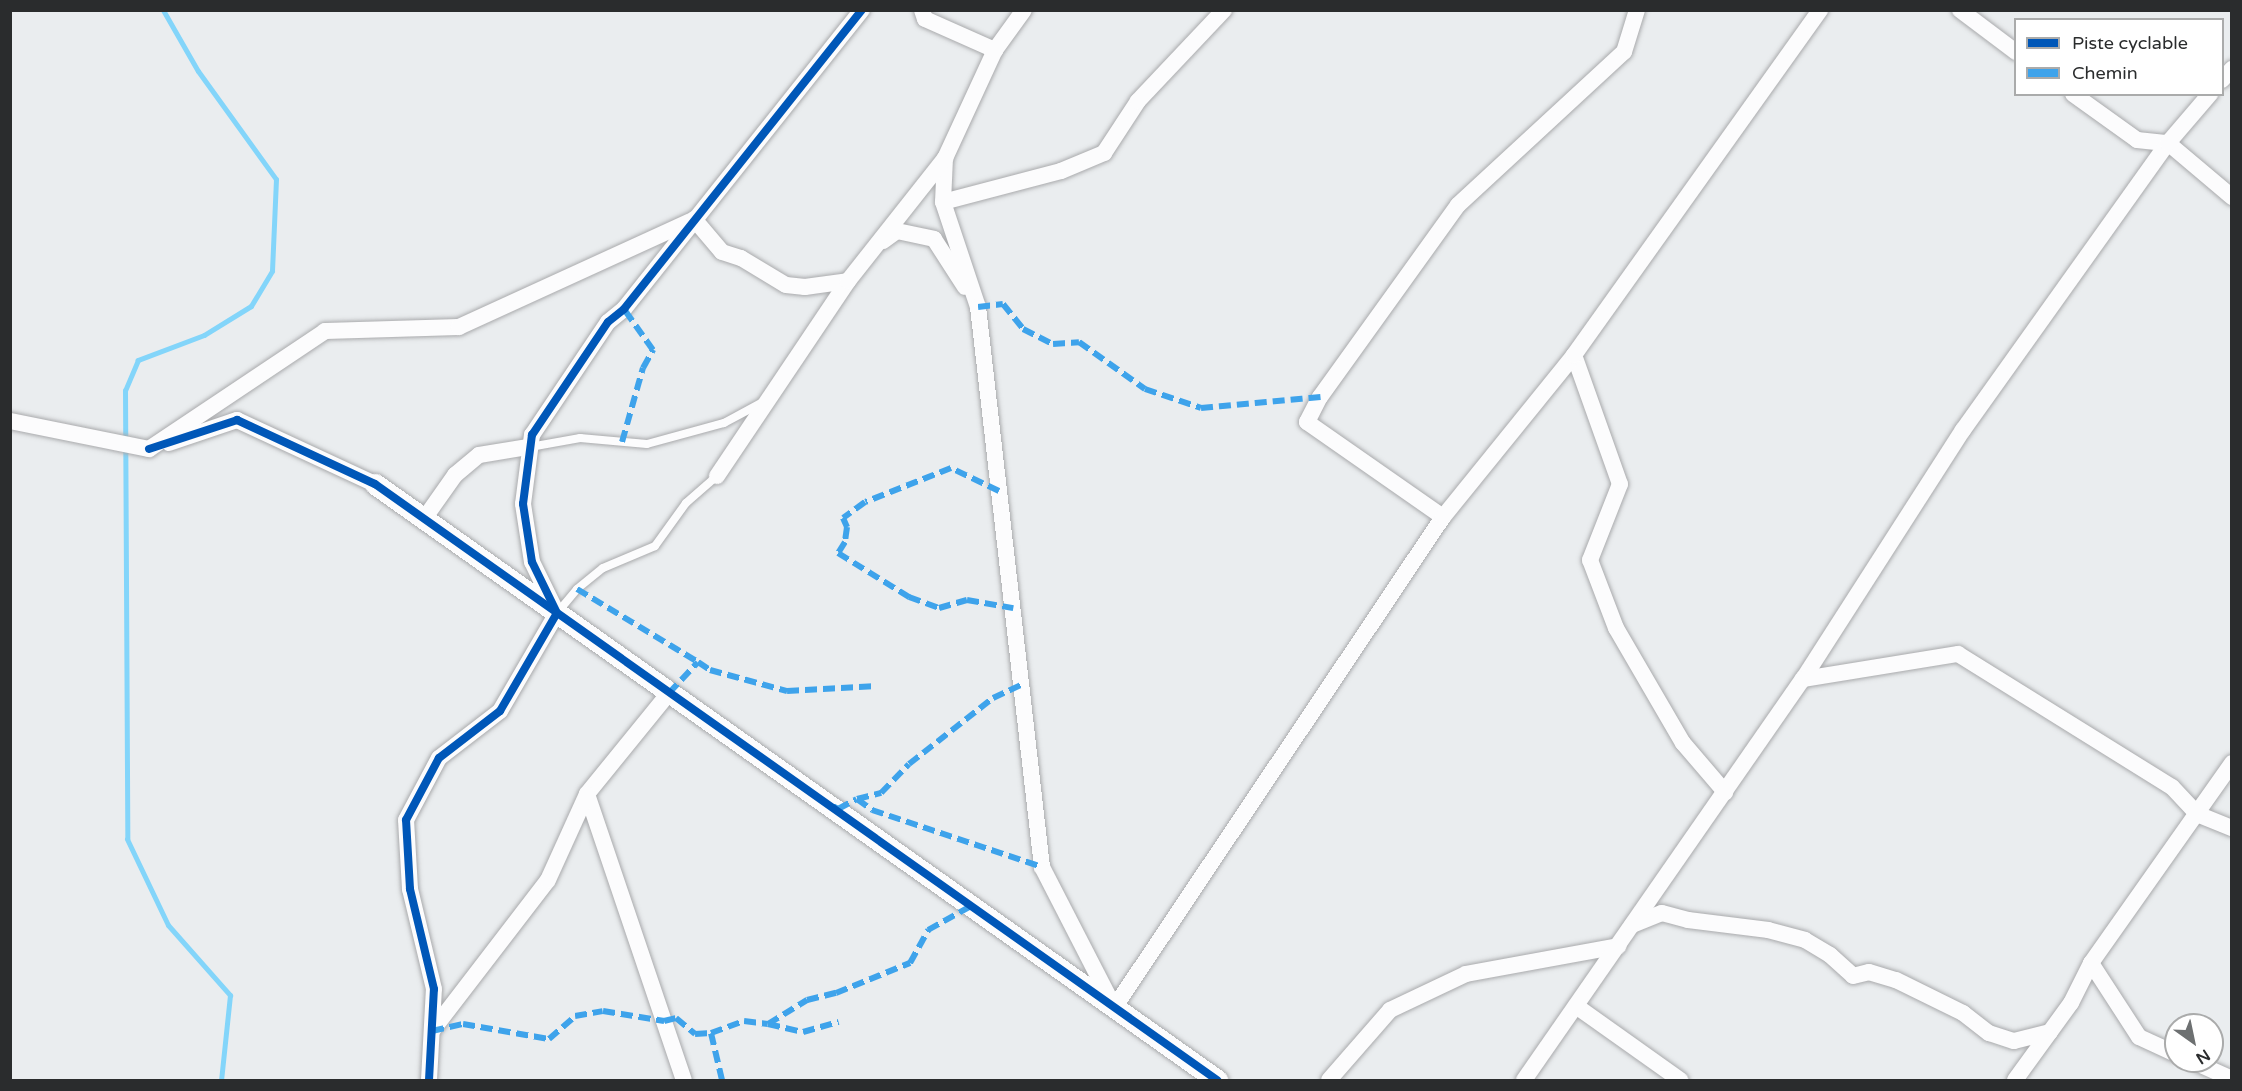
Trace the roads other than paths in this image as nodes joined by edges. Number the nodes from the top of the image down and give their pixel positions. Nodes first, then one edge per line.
1 (862, 10) edge
2 (922, 10) edge
3 (1024, 10) edge
4 (1224, 10) edge
5 (1637, 10) edge
6 (1820, 10) edge
7 (1959, 10) edge
8 (995, 50) junction
9 (2014, 51) edge
10 (2076, 96) edge
11 (2208, 96) edge
12 (2168, 143) junction
13 (945, 158) junction
14 (2232, 197) edge
15 (943, 202) junction
16 (694, 219) junction
17 (880, 243) junction
18 (848, 281) junction
19 (978, 307) junction
20 (1574, 355) junction
21 (769, 399) junction
22 (10, 421) edge
23 (528, 447) junction
24 (149, 449) junction
25 (717, 476) joint
26 (375, 484) joint
27 (1443, 518) junction
28 (424, 519) junction
29 (557, 613) junction
30 (1803, 679) junction
31 (669, 693) junction
32 (2232, 763) edge
33 (1725, 792) junction
34 (587, 794) junction
35 (2197, 814) junction
36 (2232, 828) edge
37 (1632, 925) junction
38 (1618, 946) junction
39 (2091, 963) junction
40 (1576, 1006) junction
41 (1114, 1008) junction
42 (432, 1031) junction
43 (2050, 1032) junction
44 (2164, 1048) edge
45 (429, 1080) edge
46 (684, 1080) edge
47 (1217, 1080) edge
48 (1329, 1080) edge
49 (1524, 1080) edge
50 (1680, 1080) edge
51 (2015, 1080) edge

1 - 16 street
2 - 8 street
3 - 8 street
4 - 15 street
5 - 27 street
6 - 20 street
7 - 9 street
8 - 13 street
10 - 12 street
11 - 12 street
12 - 14 street
12 - 30 street
13 - 15 street
13 - 17 street
15 - 19 street
16 - 18 street
16 - 23 street
16 - 24 street
17 - 18 street
17 - 19 street
18 - 21 street
19 - 41 street
20 - 27 street
20 - 33 street
21 - 23 lane
21 - 25 street
22 - 24 street
23 - 28 street
23 - 29 street
24 - 26 street
25 - 29 lane
26 - 28 street
27 - 41 street
28 - 29 street
29 - 31 street
29 - 42 street
30 - 33 street
30 - 35 street
31 - 34 street
31 - 41 street
32 - 35 street
33 - 37 street
34 - 42 street
34 - 46 street
35 - 36 street
35 - 39 street
37 - 38 street
37 - 43 street
38 - 40 street
38 - 48 street
39 - 43 street
39 - 44 street
40 - 49 street
40 - 50 street
41 - 47 street
42 - 45 street
43 - 51 street

